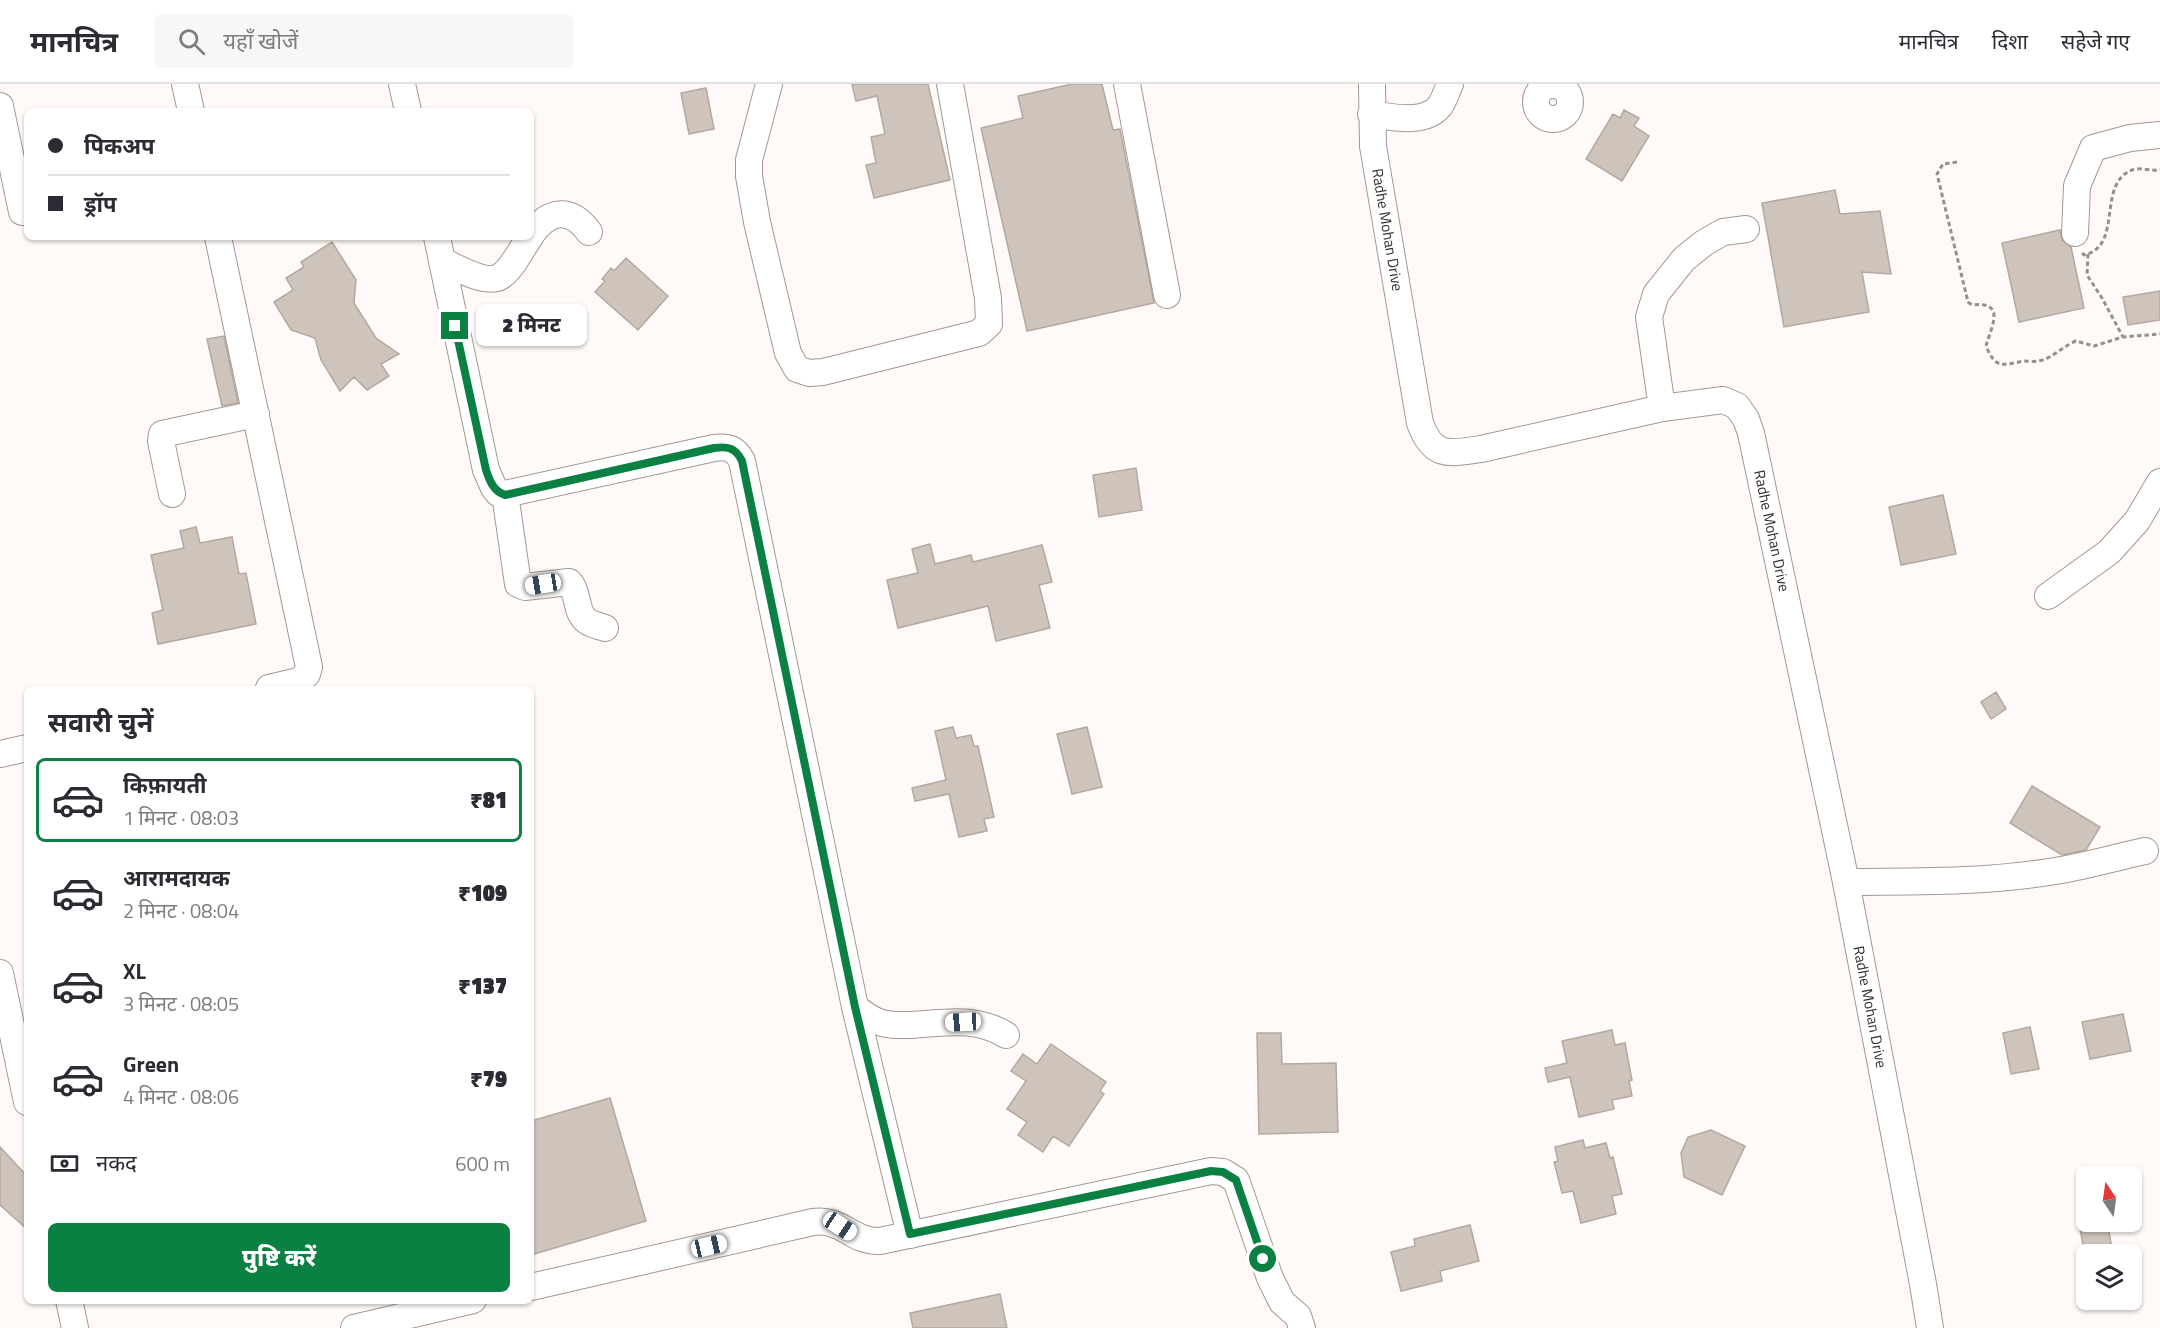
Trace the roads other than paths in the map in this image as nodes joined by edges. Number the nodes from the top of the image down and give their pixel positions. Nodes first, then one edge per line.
1 (185, 84) edge
2 (402, 84) edge
3 (769, 84) edge
4 (950, 84) edge
5 (1127, 84) edge
6 (1372, 84) edge
7 (1450, 84) edge
8 (0, 106) edge
9 (189, 108) edge
10 (407, 108) edge
11 (1371, 114) junction
12 (2160, 135) edge
13 (22, 212) dead end
14 (1746, 229) dead end
15 (534, 232) edge
16 (589, 232) dead end
17 (219, 240) edge
18 (527, 240) edge
19 (2082, 244) road end
20 (439, 249) edge
21 (1167, 295) dead end
22 (1662, 408) junction
23 (256, 414) junction
24 (2160, 482) edge
25 (172, 494) dead end
26 (505, 495) junction
27 (2048, 596) dead end
28 (606, 628) dead end
29 (277, 686) edge
30 (24, 749) edge
31 (0, 754) edge
32 (2145, 851) dead end
33 (1846, 882) junction
34 (0, 973) edge
35 (855, 1007) junction
36 (1006, 1035) dead end
37 (24, 1088) edge
38 (910, 1234) junction
39 (534, 1286) edge
40 (70, 1304) edge
41 (456, 1304) edge
42 (75, 1328) edge
43 (354, 1328) edge
44 (1302, 1328) edge
45 (1930, 1328) edge

1 - 9 street
2 - 10 street
3 - 4 street
5 - 21 street
6 - 11 street, Radhe Mohan Drive
7 - 11 street
8 - 13 street
11 - 22 street, Radhe Mohan Drive
12 - 19 street
14 - 22 street
15 - 16 street
17 - 23 street
18 - 20 street
20 - 26 street
22 - 33 street, Radhe Mohan Drive
23 - 25 street
23 - 29 street
24 - 27 street
26 - 28 street
26 - 35 street
30 - 31 street
32 - 33 street
33 - 45 street, Radhe Mohan Drive
34 - 37 street
35 - 36 street
35 - 38 street
38 - 39 street
38 - 44 street
40 - 42 street
41 - 43 street

